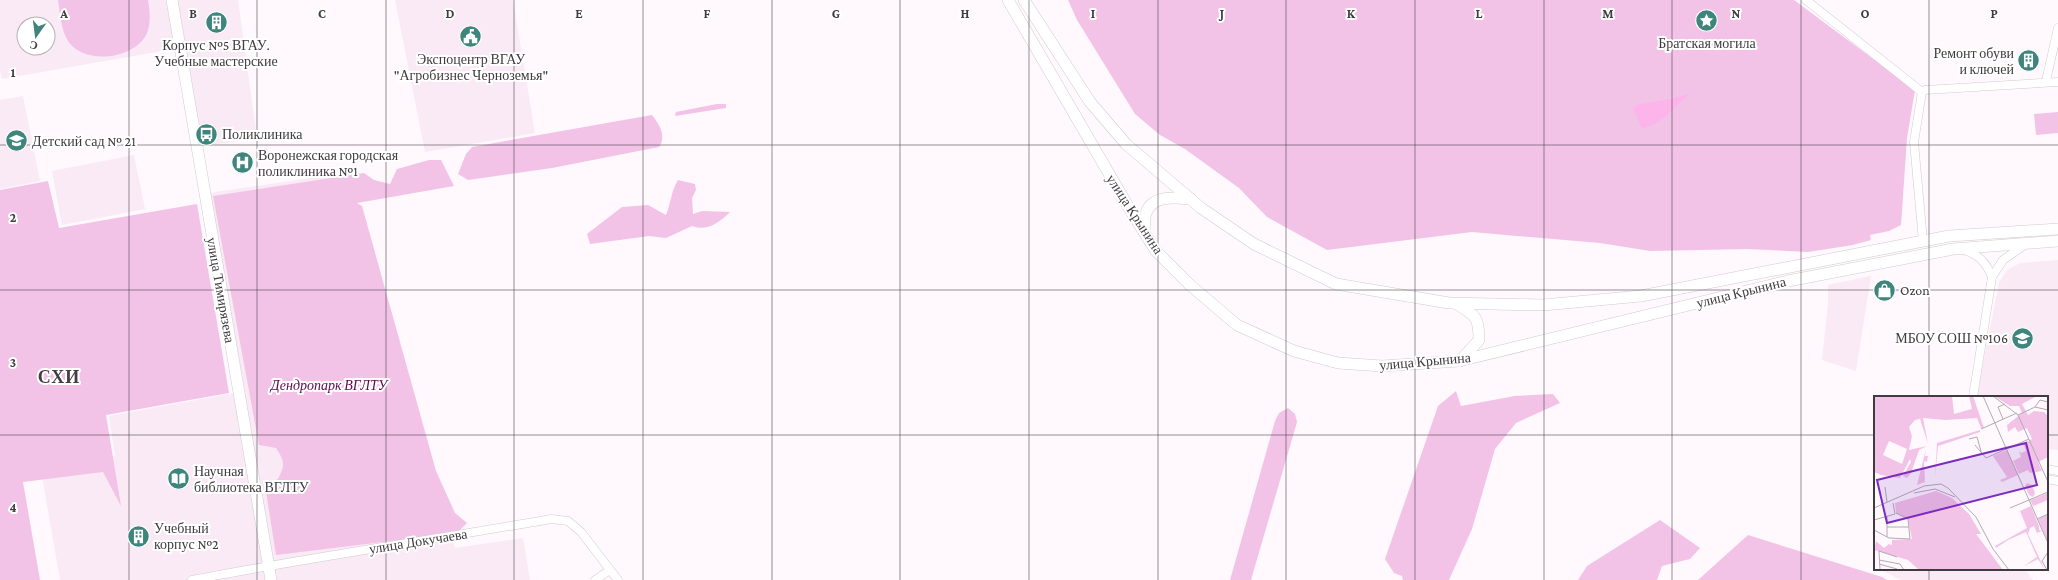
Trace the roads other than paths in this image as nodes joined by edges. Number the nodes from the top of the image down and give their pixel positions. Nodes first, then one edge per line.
1 (172, 0) edge
2 (1008, 0) edge
3 (1024, 0) edge
4 (1806, 0) edge
5 (2058, 28) edge
6 (2046, 81) junction
7 (2058, 82) edge
8 (1922, 92) junction
9 (1191, 199) junction
10 (2058, 229) edge
11 (1144, 232) junction
12 (1923, 241) junction
13 (2058, 241) edge
14 (2026, 244) junction
15 (1960, 249) junction
16 (1992, 277) junction
17 (1457, 304) junction
18 (1459, 361) junction
19 (1973, 396) edge
20 (2048, 469) edge
21 (2058, 471) edge
22 (2048, 479) edge
23 (2058, 481) edge
24 (268, 565) junction
25 (610, 570) junction
26 (192, 580) edge
27 (271, 580) edge
28 (595, 580) edge
29 (618, 580) edge

1 - 24 main road, улица Тимирязева
2 - 11 main road, улица Крынина
3 - 9 main road, улица Крынина
4 - 8 street
5 - 6 street
6 - 7 street
6 - 8 street
8 - 12 street
9 - 11 main road
9 - 17 main road, улица Крынина
10 - 12 main road, улица Крынина
11 - 18 main road, улица Крынина
12 - 17 main road, улица Крынина
13 - 14 main road, улица Крынина
14 - 15 main road, улица Крынина
14 - 16 street
15 - 16 street
15 - 18 main road, улица Крынина
16 - 19 street
17 - 18 main road
20 - 21 street
22 - 23 street
24 - 25 street, улица Докучаева
24 - 26 street, улица Докучаева
24 - 27 main road, улица Тимирязева
25 - 28 street
25 - 29 street, улица Докучаева

